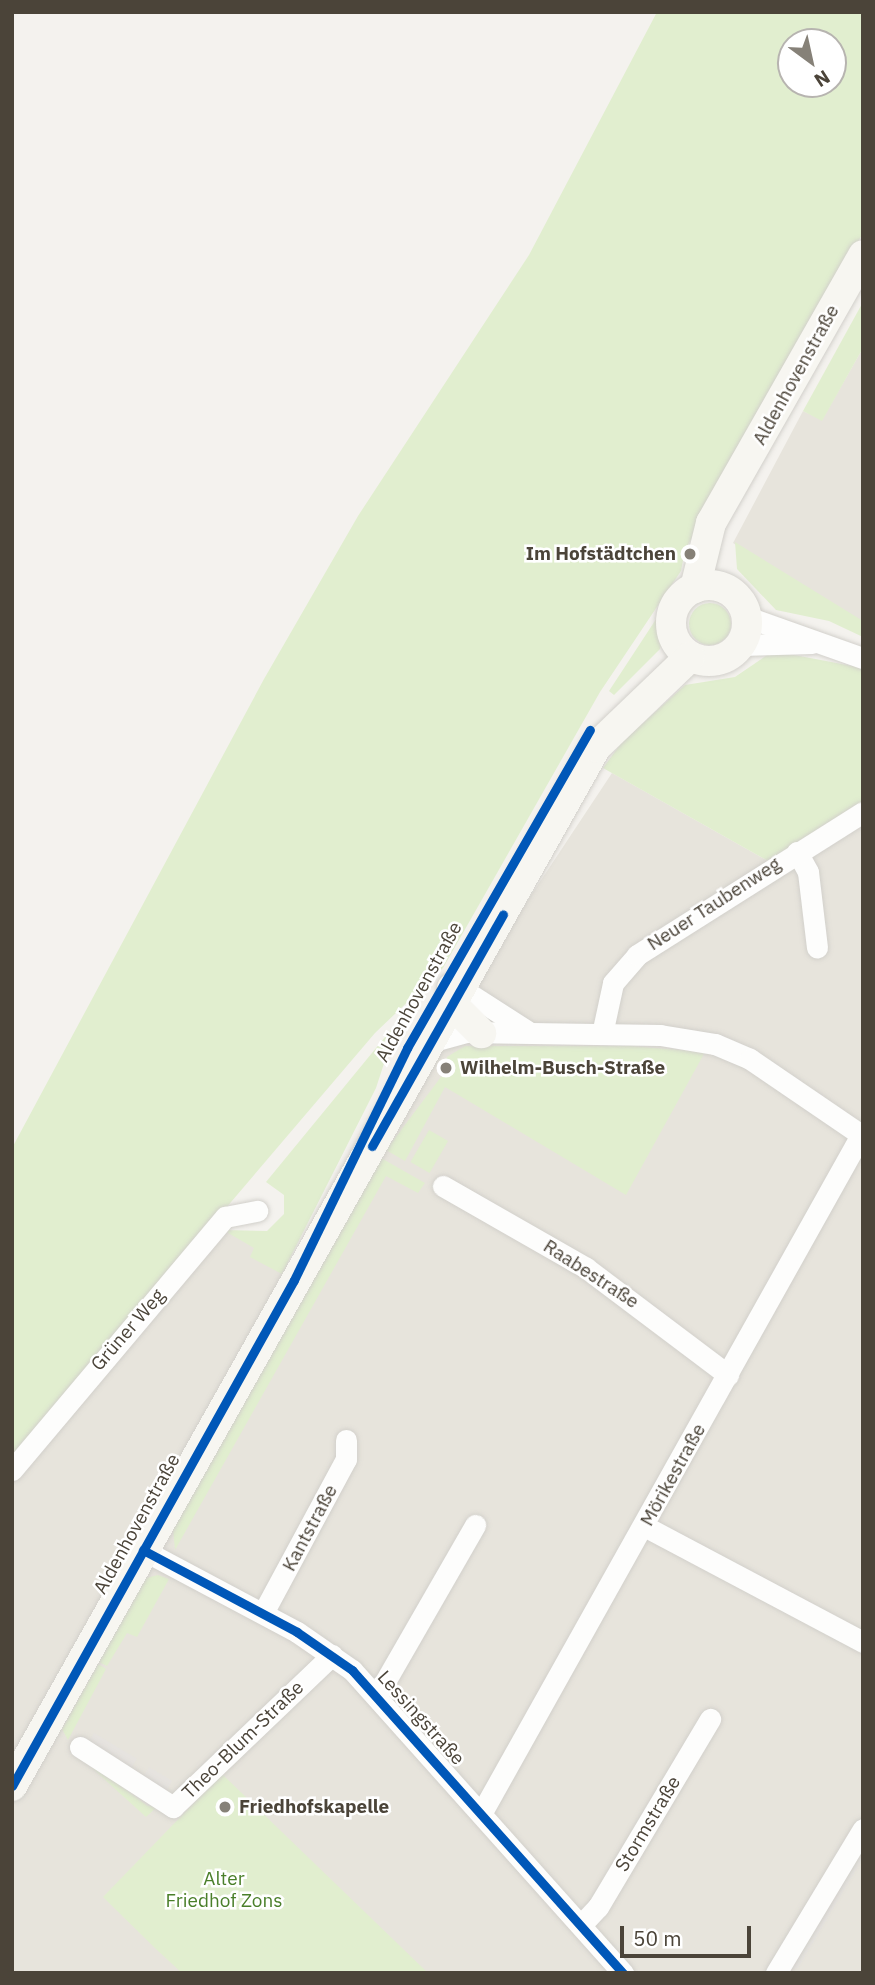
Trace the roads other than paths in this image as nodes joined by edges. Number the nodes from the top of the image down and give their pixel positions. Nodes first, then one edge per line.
1 (863, 255) edge
2 (709, 588) junction
3 (744, 631) junction
4 (683, 649) junction
5 (863, 658) edge
6 (863, 812) edge
7 (797, 852) junction
8 (817, 947) dead end
9 (449, 997) junction
10 (481, 1033) junction
11 (531, 1033) junction
12 (602, 1034) junction
13 (433, 1041) junction
14 (862, 1136) edge
15 (443, 1186) dead end
16 (257, 1211) dead end
17 (294, 1280) junction
18 (728, 1375) junction
19 (346, 1440) dead end
20 (12, 1470) edge
21 (475, 1525) dead end
22 (644, 1527) junction
23 (143, 1550) junction
24 (263, 1613) junction
25 (863, 1642) edge
26 (332, 1655) junction
27 (378, 1694) junction
28 (710, 1719) dead end
29 (80, 1747) dead end
30 (12, 1786) edge
31 (482, 1812) junction
32 (863, 1829) edge
33 (581, 1925) junction
34 (623, 1973) edge
35 (776, 1973) edge

1 - 2 street, Aldenhovenstraße
2 - 3 street
2 - 4 street
3 - 4 street
3 - 5 street
4 - 9 street, Aldenhovenstraße
4 - 9 street, Aldenhovenstraße
6 - 7 street, Neuer Taubenweg
7 - 8 street, Neuer Taubenweg
7 - 12 street, Neuer Taubenweg
9 - 10 street
9 - 11 street
9 - 13 street, Aldenhovenstraße
9 - 17 street, Aldenhovenstraße
10 - 11 street
10 - 13 street
11 - 12 street
12 - 14 street
13 - 17 street, Aldenhovenstraße
14 - 18 street, Mörikestraße
15 - 18 street, Raabestraße
16 - 20 street, Grüner Weg
17 - 23 street, Aldenhovenstraße
18 - 22 street, Mörikestraße
19 - 24 street, Kantstraße
21 - 27 street
22 - 25 street
22 - 31 street, Mörikestraße
23 - 24 street, Lessingstraße
23 - 30 street, Aldenhovenstraße
24 - 26 street, Lessingstraße
26 - 27 street, Lessingstraße
26 - 29 street, Theo-Blum-Straße
27 - 31 street, Lessingstraße
28 - 33 street, Stormstraße
31 - 33 street, Lessingstraße
32 - 35 street
33 - 34 street, Lessingstraße

